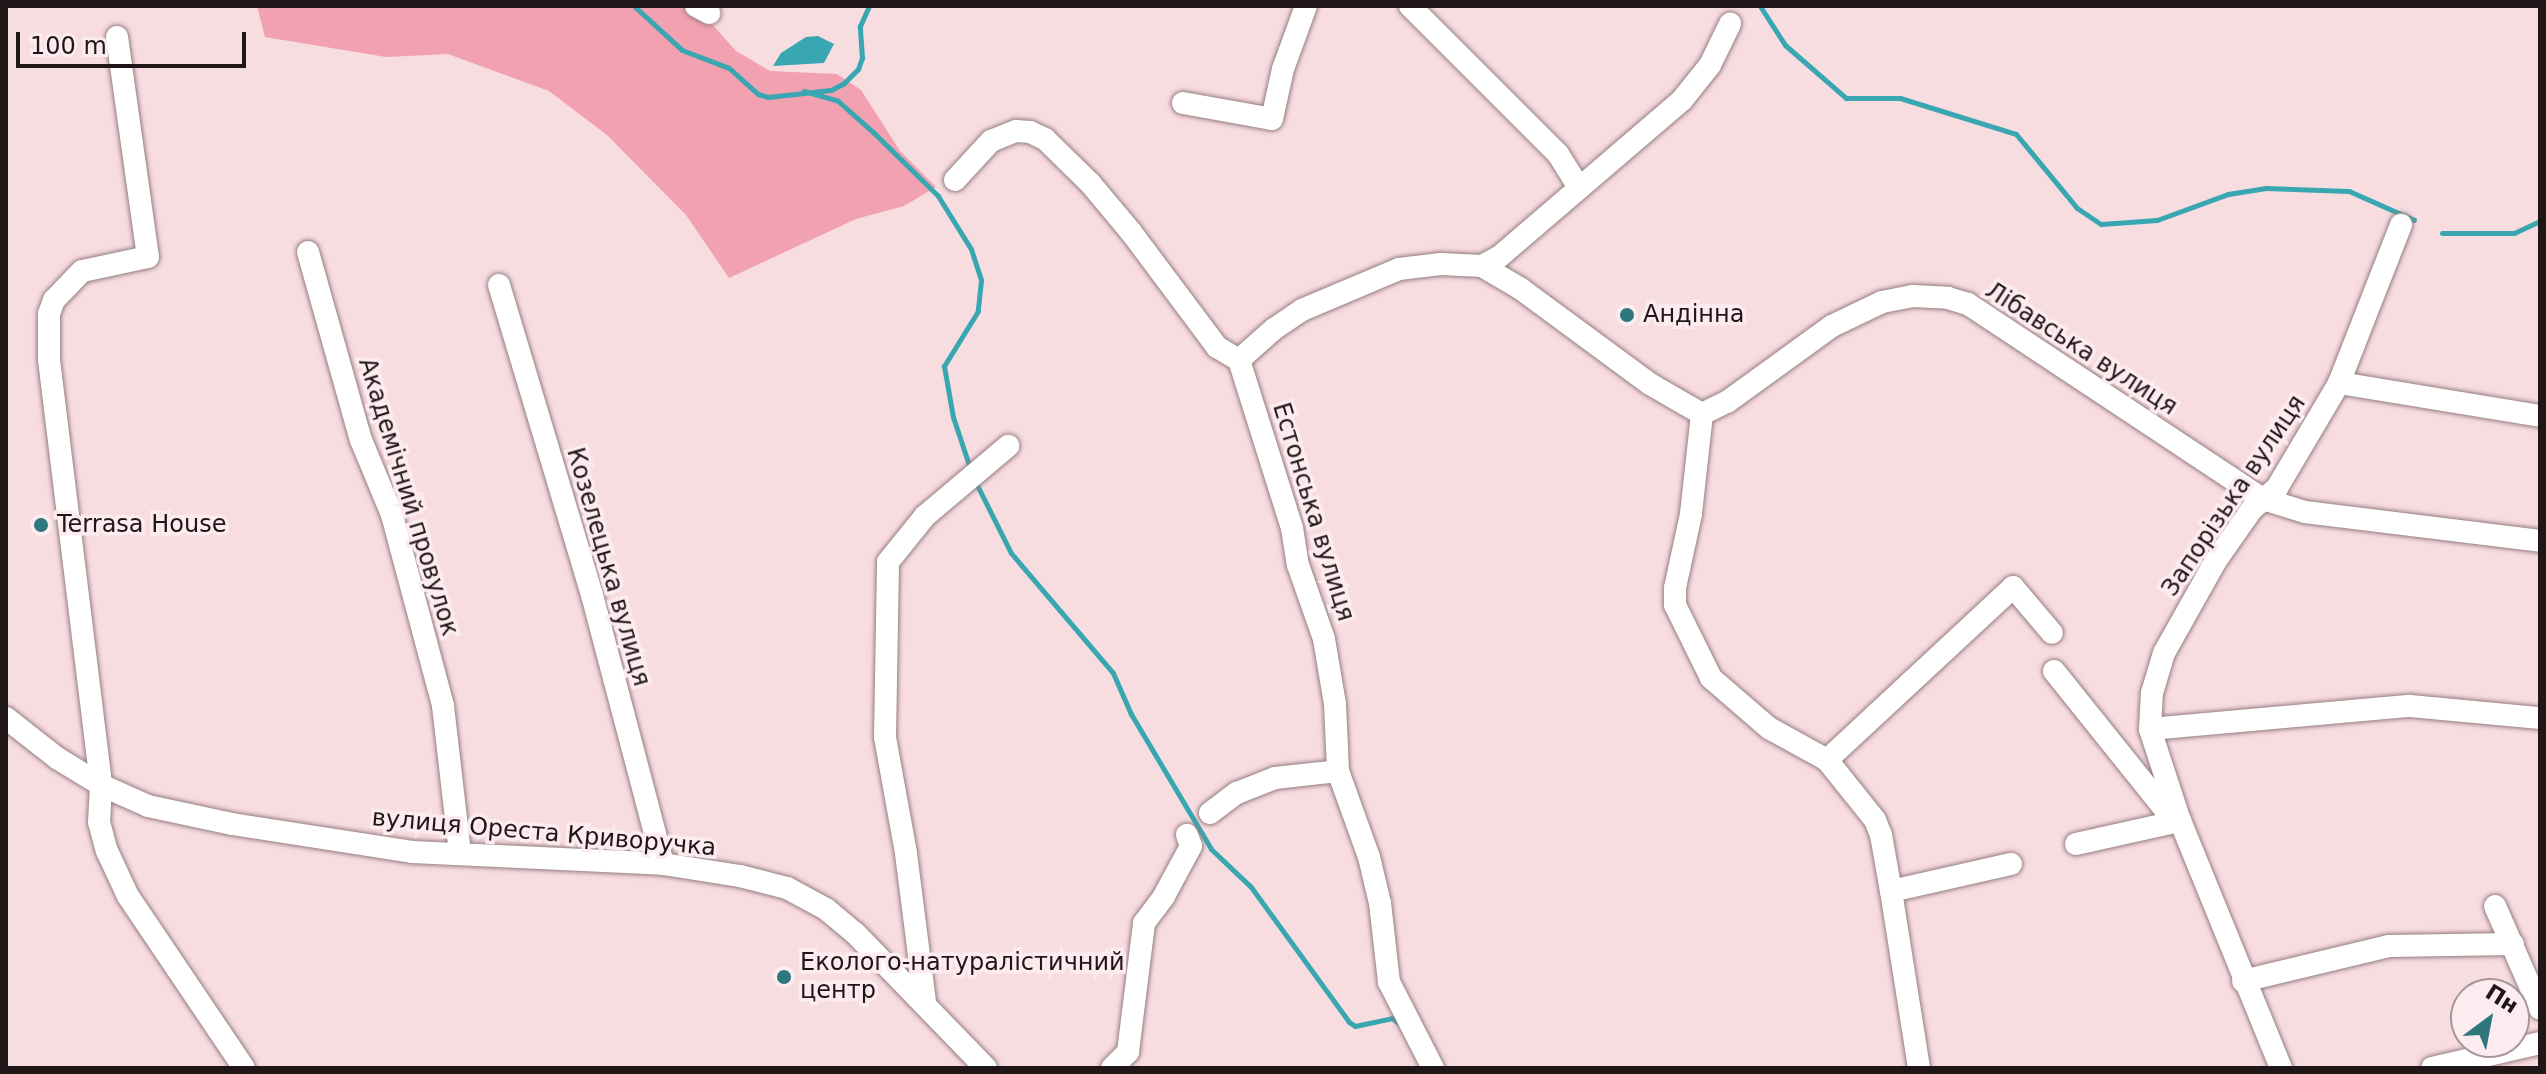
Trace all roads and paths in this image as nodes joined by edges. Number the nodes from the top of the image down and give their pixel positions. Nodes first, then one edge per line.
1 (1306, 6) edge
2 (1410, 6) edge
3 (1730, 24) dead end
4 (117, 37) dead end
5 (1183, 103) dead end
6 (955, 180) dead end
7 (1579, 188) junction
8 (2401, 225) dead end
9 (308, 252) dead end
10 (1482, 266) junction
11 (499, 285) dead end
12 (1239, 360) junction
13 (2339, 383) junction
14 (1702, 414) junction
15 (2540, 416) edge
16 (1008, 446) dead end
17 (2263, 499) junction
18 (2540, 541) edge
19 (2052, 633) dead end
20 (2054, 671) dead end
21 (6, 718) edge
22 (2540, 718) edge
23 (2150, 729) junction
24 (1827, 760) junction
25 (1338, 771) junction
26 (101, 785) junction
27 (1210, 813) dead end
28 (2180, 821) junction
29 (1187, 835) dead end
30 (2076, 844) dead end
31 (460, 854) junction
32 (663, 864) junction
33 (2011, 864) dead end
34 (1891, 891) junction
35 (2495, 906) dead end
36 (2513, 944) junction
37 (2243, 981) junction
38 (925, 1002) junction
39 (2540, 1009) edge
40 (2540, 1043) edge
41 (244, 1068) edge
42 (986, 1068) edge
43 (1112, 1068) edge
44 (1433, 1068) edge
45 (1919, 1068) edge
46 (2281, 1068) edge
47 (2432, 1068) edge

1 - 5 street
2 - 7 street
3 - 7 street
4 - 26 street
6 - 12 street
7 - 10 street
8 - 13 street, Запорізька вулиця
9 - 31 street, Академічний провулок
10 - 12 street
10 - 14 street
11 - 32 street, Козелецька вулиця
12 - 25 street, Естонська вулиця
13 - 15 street
13 - 17 street, Запорізька вулиця
14 - 17 street, Лібавська вулиця
14 - 24 street
16 - 38 street
17 - 18 street, Лібавська вулиця
17 - 23 street, Запорізька вулиця
19 - 24 street
20 - 28 street
21 - 26 street, вулиця Ореста Криворучка
22 - 23 street
23 - 28 street, Запорізька вулиця
24 - 34 street
25 - 27 street
25 - 44 street, Естонська вулиця
26 - 31 street, вулиця Ореста Криворучка
26 - 41 street
28 - 30 street
28 - 37 street, Запорізька вулиця
29 - 43 street
31 - 32 street, вулиця Ореста Криворучка
32 - 38 street, вулиця Ореста Криворучка
33 - 34 street
34 - 45 street
35 - 36 street
36 - 37 street
36 - 39 street
37 - 46 street, Запорізька вулиця
38 - 42 street, вулиця Ореста Криворучка
40 - 47 street

